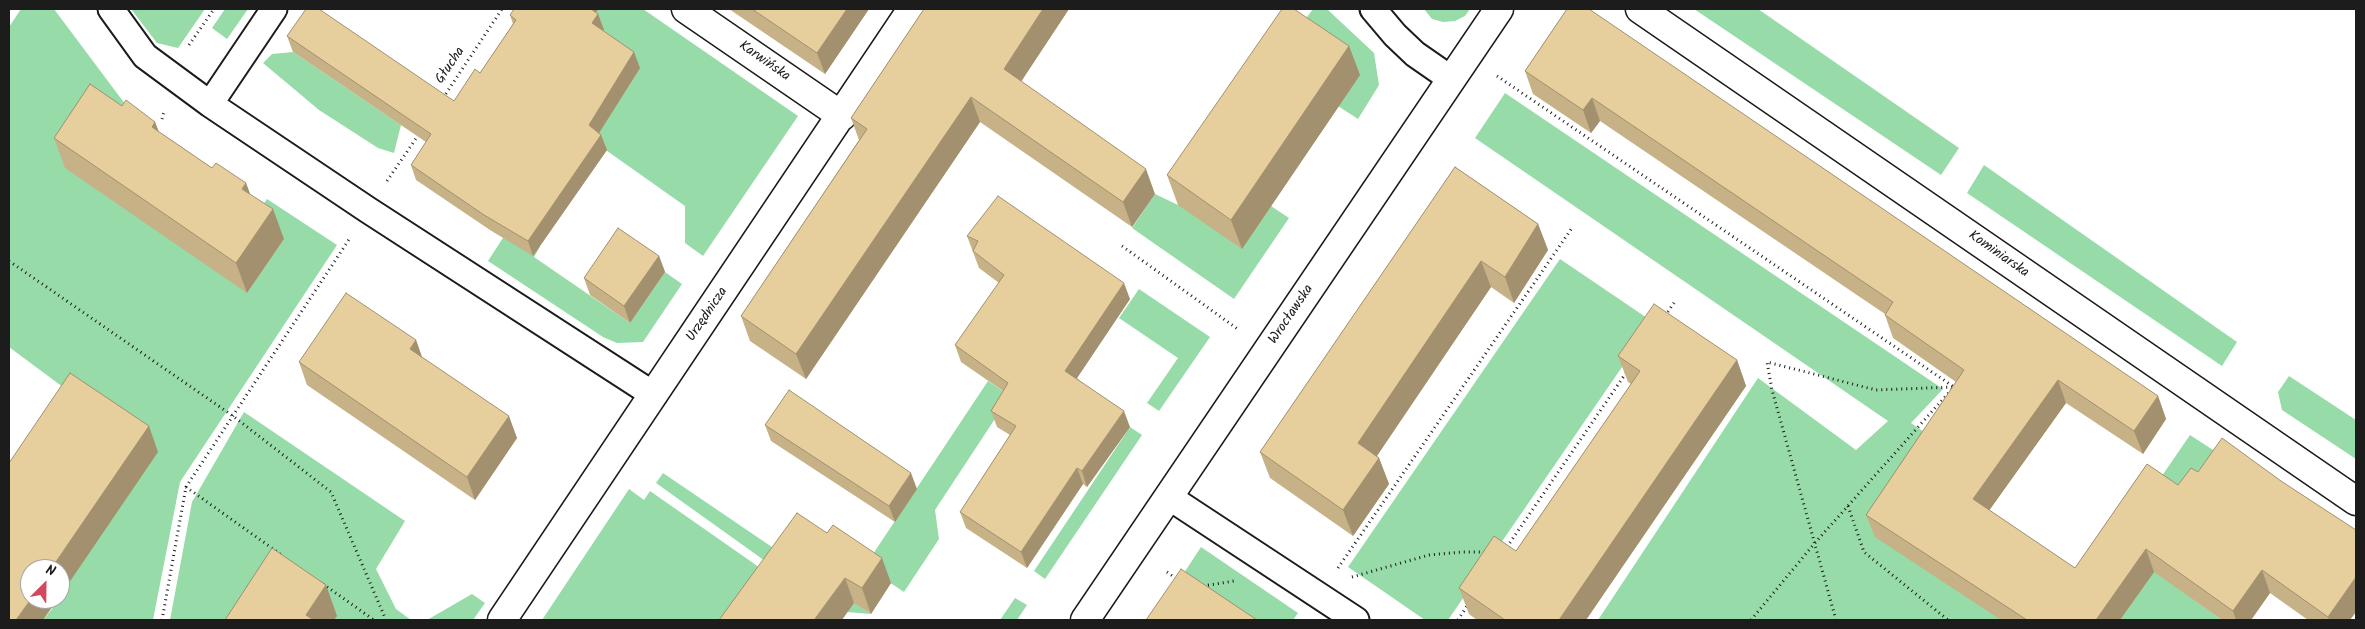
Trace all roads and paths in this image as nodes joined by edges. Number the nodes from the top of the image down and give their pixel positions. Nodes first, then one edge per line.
1 (111, 9) edge
2 (274, 9) edge
3 (502, 9) edge
4 (686, 9) edge
5 (912, 9) edge
6 (1373, 9) edge
7 (1499, 9) edge
8 (1640, 9) edge
9 (1467, 56) junction
10 (1451, 79) junction
11 (210, 104) junction
12 (438, 105) edge
13 (842, 116) junction
14 (422, 130) edge
15 (368, 210) junction
16 (1572, 228) dead end
17 (1122, 246) dead end
18 (9, 261) edge
19 (1676, 300) dead end
20 (1659, 324) edge
21 (1268, 350) junction
22 (1631, 365) edge
23 (1959, 378) edge
24 (1954, 387) junction
25 (654, 395) junction
26 (232, 416) junction
27 (186, 487) junction
28 (1169, 497) junction
29 (2356, 501) edge
30 (1847, 505) junction
31 (1814, 544) junction
32 (1495, 553) edge
33 (1503, 553) edge
34 (288, 559) edge
35 (1167, 572) dead end
36 (1241, 580) dead end
37 (319, 582) edge
38 (1184, 583) edge
39 (1202, 586) edge
40 (1323, 589) junction
41 (1468, 605) edge
42 (162, 620) edge
43 (374, 620) edge
44 (386, 620) edge
45 (502, 620) edge
46 (1085, 620) edge
47 (1356, 620) edge
48 (1458, 620) edge
49 (1751, 620) edge
50 (1836, 620) edge
51 (1948, 620) edge

1 - 11 lane
2 - 11 lane
3 - 12 path, Głucha
4 - 13 street, Karwińska
5 - 13 street, Urzędnicza
6 - 10 lane
7 - 9 street, Wrocławska
8 - 29 street, Kominiarska
9 - 10 street, Wrocławska
9 - 24 path
10 - 21 street, Wrocławska
11 - 15 lane
13 - 25 street, Urzędnicza
14 - 15 path
15 - 25 lane
15 - 26 path
16 - 40 path
17 - 21 path
18 - 26 path
19 - 20 path
21 - 28 street, Wrocławska
22 - 33 path
23 - 24 path
24 - 30 path
24 - 31 path
25 - 45 street, Urzędnicza
26 - 27 path
26 - 44 path
27 - 34 path
27 - 42 path
28 - 40 lane
28 - 46 street, Wrocławska
30 - 31 path
30 - 51 path
31 - 49 path
31 - 50 path
32 - 40 path
35 - 38 path
36 - 39 path
37 - 43 path
40 - 47 lane
41 - 48 path

